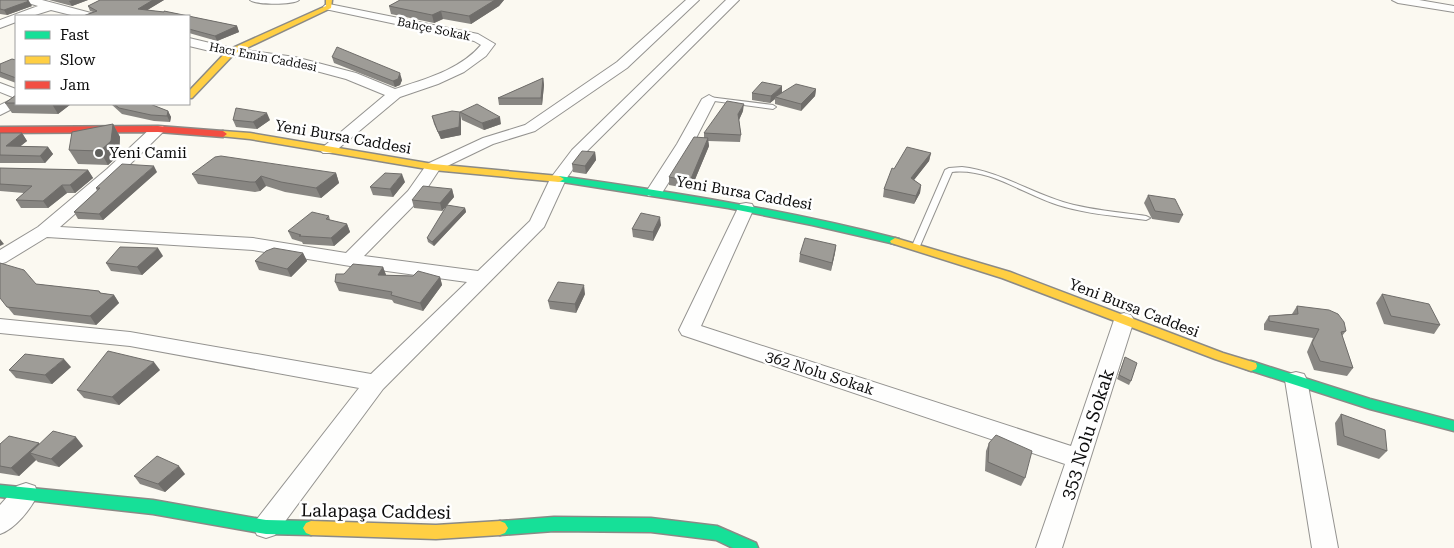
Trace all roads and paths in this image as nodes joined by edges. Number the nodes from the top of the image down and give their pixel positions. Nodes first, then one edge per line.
1 (29, 0) edge
2 (256, 0) edge
3 (293, 0) edge
4 (693, 0) edge
5 (733, 0) edge
6 (1398, 0) edge
7 (329, 4) edge
8 (50, 6) junction
9 (1454, 10) edge
10 (88, 11) edge
11 (24, 15) edge
12 (15, 18) edge
13 (0, 24) edge
14 (190, 42) edge
15 (231, 52) junction
16 (0, 88) edge
17 (15, 94) edge
18 (395, 94) junction
19 (190, 95) edge
20 (709, 99) joint
21 (773, 107) dead end
22 (170, 116) edge
23 (158, 129) junction
24 (0, 130) edge
25 (328, 150) junction
26 (433, 167) junction
27 (94, 171) dead end
28 (113, 172) junction
29 (558, 179) junction
30 (654, 192) junction
31 (746, 208) junction
32 (1146, 218) dead end
33 (44, 231) junction
34 (916, 246) junction
35 (0, 258) edge
36 (350, 260) junction
37 (483, 278) junction
38 (1124, 320) junction
39 (0, 326) edge
40 (1296, 380) junction
41 (375, 383) junction
42 (1454, 426) edge
43 (1079, 459) junction
44 (0, 490) edge
45 (26, 494) junction
46 (0, 523) edge
47 (266, 527) junction
48 (750, 548) edge
49 (1050, 548) edge
50 (1325, 548) edge

1 - 8 street
2 - 3 street
4 - 26 street
5 - 29 street
6 - 9 street
7 - 15 main road
7 - 18 street, Bahçe Sokak
8 - 10 street
8 - 11 street
12 - 13 street
14 - 15 street, Hacı Emin Caddesi
15 - 18 street, Hacı Emin Caddesi
15 - 19 main road
16 - 17 street
18 - 25 street
20 - 21 lane
20 - 30 street
22 - 23 main road
23 - 24 main road, Yeni Bursa Caddesi
23 - 25 main road, Yeni Bursa Caddesi
23 - 28 street
25 - 26 main road, Yeni Bursa Caddesi
26 - 29 main road, Yeni Bursa Caddesi
26 - 36 street
27 - 28 street
28 - 33 street
29 - 30 main road, Yeni Bursa Caddesi
29 - 37 street
30 - 31 main road, Yeni Bursa Caddesi
31 - 34 main road, Yeni Bursa Caddesi
31 - 43 street, 362 Nolu Sokak
32 - 34 lane
33 - 35 street
33 - 36 street
34 - 38 main road, Yeni Bursa Caddesi
36 - 37 street
37 - 41 street
38 - 40 main road, Yeni Bursa Caddesi
38 - 43 street, 353 Nolu Sokak
39 - 41 street
40 - 42 main road, Yeni Bursa Caddesi
40 - 50 street
41 - 47 street
43 - 49 street, 353 Nolu Sokak
44 - 45 main road, Lalapaşa Caddesi
45 - 46 street
45 - 47 main road, Lalapaşa Caddesi
47 - 48 main road, Lalapaşa Caddesi

